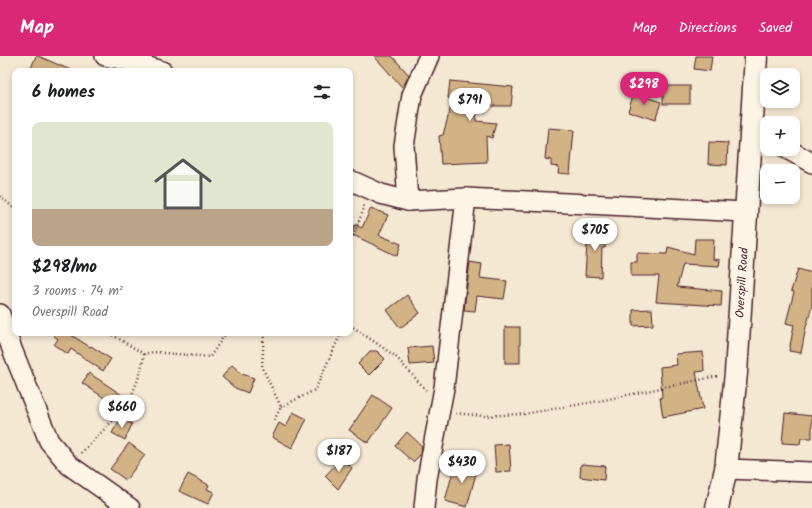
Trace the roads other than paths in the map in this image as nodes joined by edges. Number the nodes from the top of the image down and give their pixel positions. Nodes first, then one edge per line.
1 (105, 56) edge
2 (429, 56) edge
3 (756, 56) edge
4 (154, 68) edge
5 (759, 134) edge
6 (800, 156) edge
7 (812, 163) edge
8 (356, 183) edge
9 (466, 198) junction
10 (408, 201) junction
11 (746, 212) junction
12 (0, 314) edge
13 (6, 349) edge
14 (726, 469) junction
15 (812, 472) edge
16 (130, 508) edge
17 (424, 508) edge
18 (718, 508) edge

1 - 4 street
2 - 10 street
3 - 5 street, Overspill Road
5 - 11 street, Overspill Road
6 - 7 street
8 - 10 street
9 - 10 street
9 - 11 street
9 - 17 street
11 - 14 street, Overspill Road
12 - 13 street
13 - 16 street
14 - 15 street
14 - 18 street, Overspill Road

